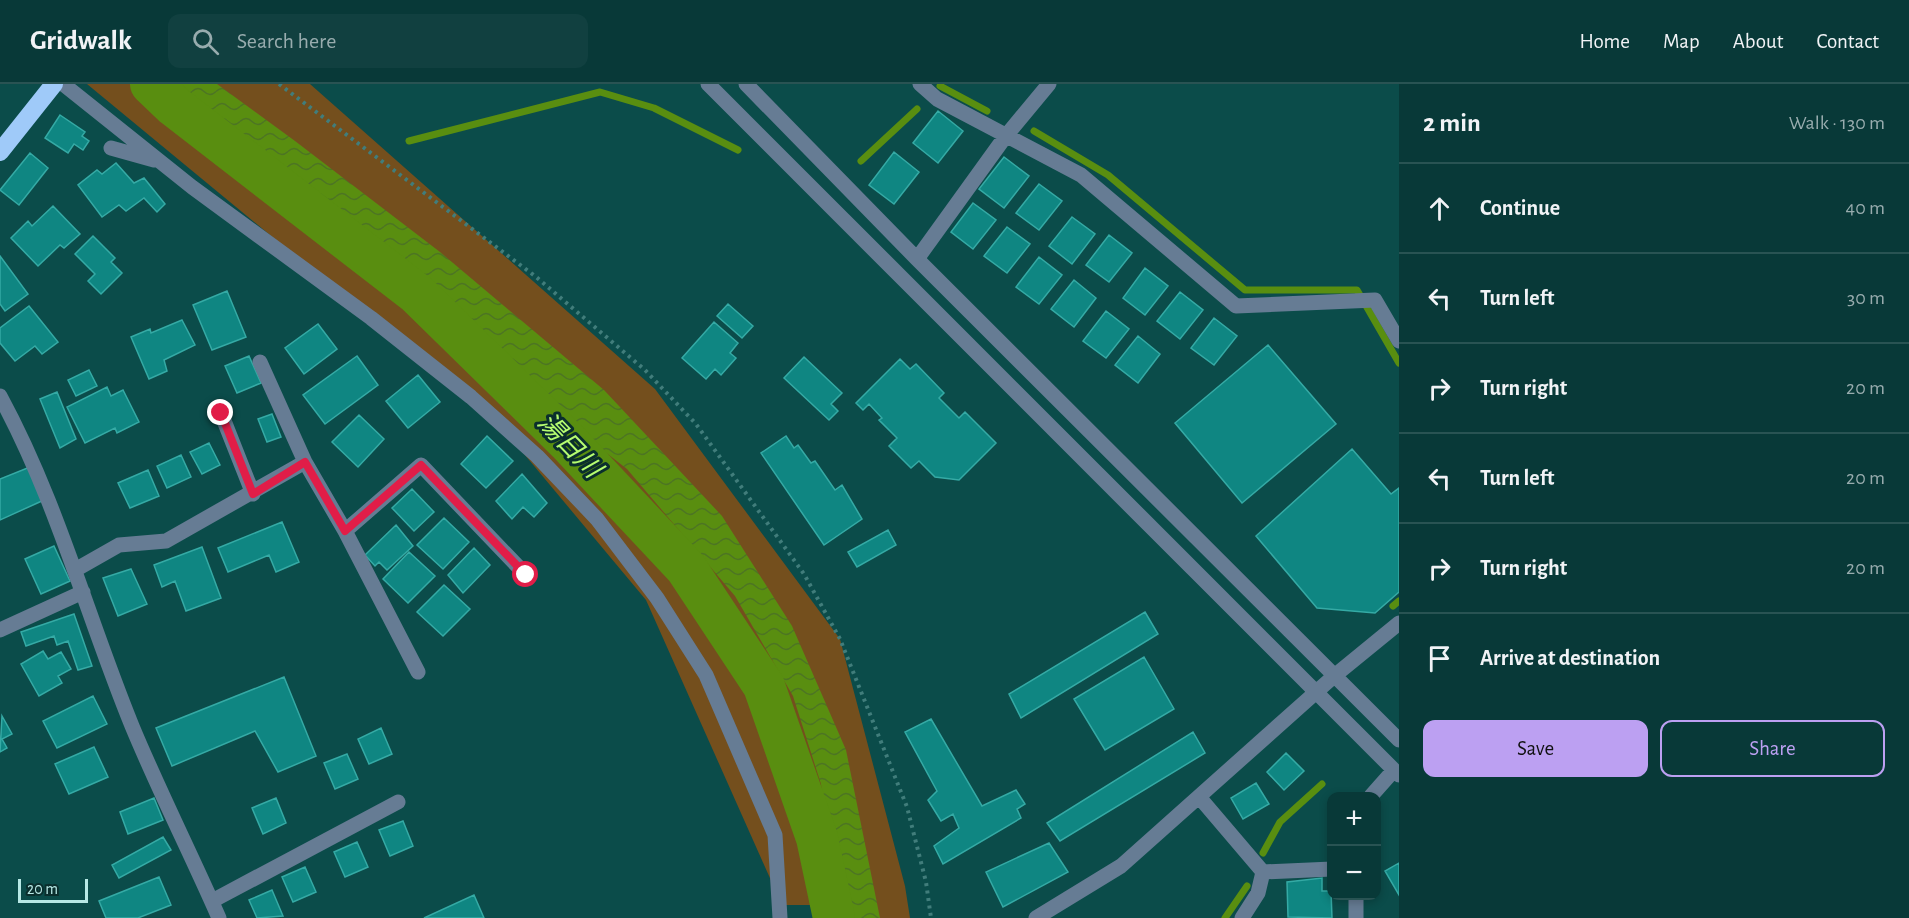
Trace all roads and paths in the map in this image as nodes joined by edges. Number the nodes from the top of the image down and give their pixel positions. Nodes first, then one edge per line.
1 (54, 84) edge
2 (63, 84) edge
3 (279, 84) edge
4 (708, 84) edge
5 (746, 84) edge
6 (920, 84) edge
7 (1049, 84) edge
8 (1005, 137) junction
9 (111, 148) dead end
10 (0, 152) edge
11 (163, 163) junction
12 (917, 260) junction
13 (1399, 341) edge
14 (260, 362) dead end
15 (0, 396) edge
16 (221, 413) dead end
17 (305, 462) junction
18 (253, 494) junction
19 (345, 531) junction
20 (75, 570) junction
21 (526, 575) dead end
22 (83, 592) junction
23 (1399, 623) edge
24 (0, 630) edge
25 (418, 672) dead end
26 (1334, 677) junction
27 (1316, 693) junction
28 (1399, 740) edge
29 (1397, 772) edge
30 (1375, 792) edge
31 (1200, 798) junction
32 (398, 802) dead end
33 (1327, 869) edge
34 (1263, 872) junction
35 (1356, 900) edge
36 (212, 901) junction
37 (219, 918) edge
38 (780, 918) edge
39 (931, 918) edge
40 (1036, 918) edge
41 (1242, 918) edge
42 (1356, 918) edge

1 - 10 highway
2 - 11 street
3 - 39 path
4 - 27 street
5 - 12 street
6 - 8 street
7 - 8 street
8 - 12 street
8 - 13 street
9 - 11 street
11 - 38 street
12 - 26 street
14 - 17 street
15 - 20 street
16 - 18 street
17 - 18 street
17 - 19 street
18 - 20 street
19 - 21 street
19 - 25 street
20 - 22 street
22 - 24 street
22 - 36 street
23 - 26 street
26 - 27 street
26 - 28 street
27 - 29 street
27 - 31 street
29 - 30 street
31 - 34 street
31 - 40 street
32 - 36 street
33 - 34 street
34 - 41 street
35 - 42 street
36 - 37 street

